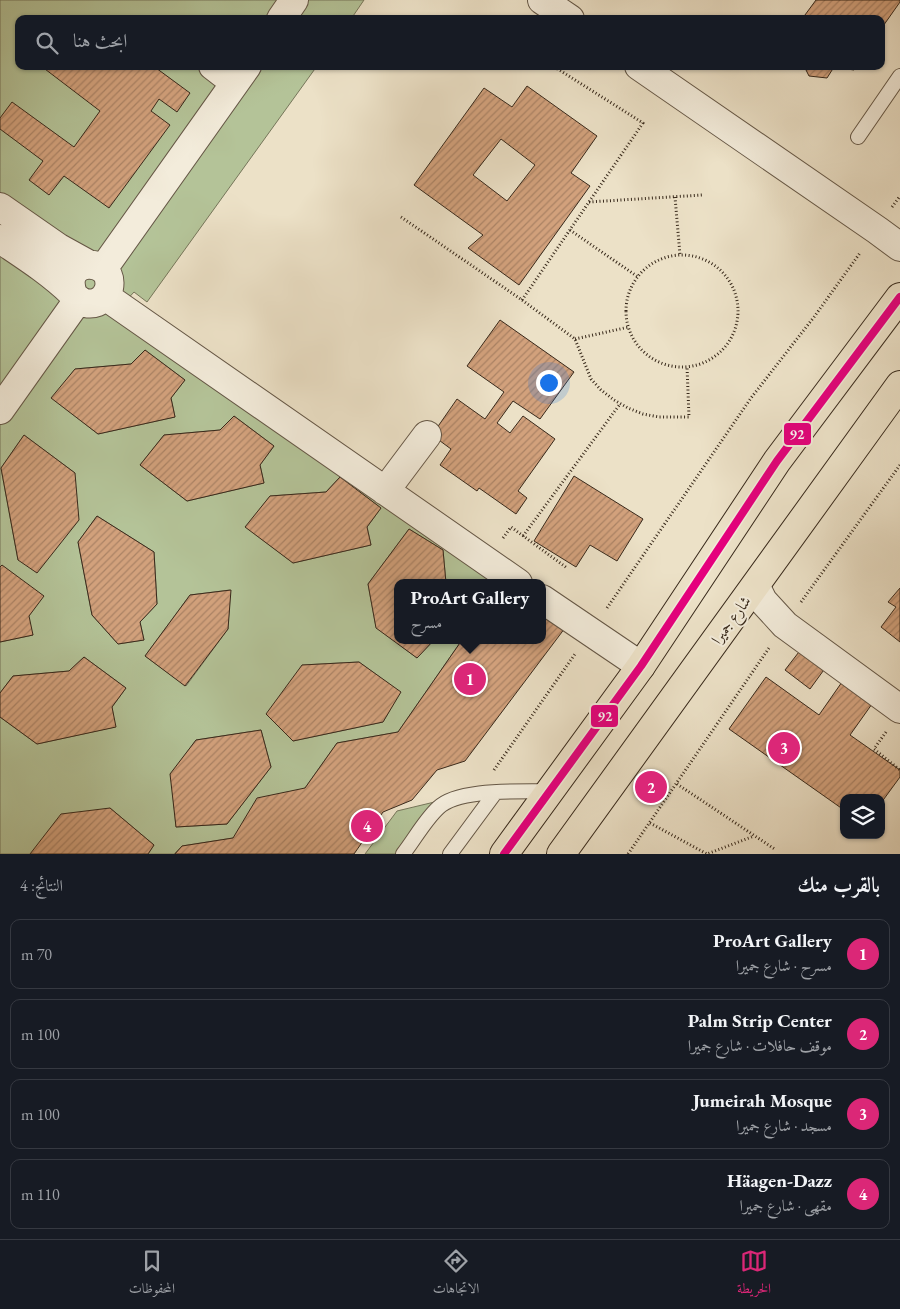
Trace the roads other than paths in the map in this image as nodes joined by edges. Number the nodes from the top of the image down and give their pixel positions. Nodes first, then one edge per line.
1 (294, 0) edge
2 (542, 0) edge
3 (284, 15) edge
4 (564, 15) edge
5 (225, 70) edge
6 (645, 70) edge
7 (241, 75) edge
8 (900, 76) edge
9 (858, 137) dead end
10 (0, 207) edge
11 (0, 239) edge
12 (900, 247) edge
13 (95, 267) junction
14 (106, 296) junction
15 (900, 296) edge
16 (75, 297) junction
17 (900, 386) edge
18 (0, 410) edge
19 (427, 435) dead end
20 (385, 491) junction
21 (512, 579) edge
22 (756, 587) junction
23 (546, 602) edge
24 (641, 666) junction
25 (895, 718) edge
26 (551, 791) junction
27 (495, 793) junction
28 (403, 854) edge
29 (450, 854) edge
30 (504, 854) edge
31 (561, 854) edge

1 - 3 street
2 - 4 street
5 - 7 street
6 - 12 street
7 - 13 street
8 - 9 lane
10 - 13 street
11 - 16 street
13 - 14 street
13 - 16 street
14 - 16 street
14 - 20 street
15 - 24 main road
16 - 18 street
17 - 22 main road, شارع جميرا
19 - 20 street
20 - 21 street
22 - 25 street
22 - 31 main road, شارع جميرا
23 - 24 street
24 - 26 main road
26 - 27 lane
26 - 30 main road
27 - 28 lane
27 - 29 lane

